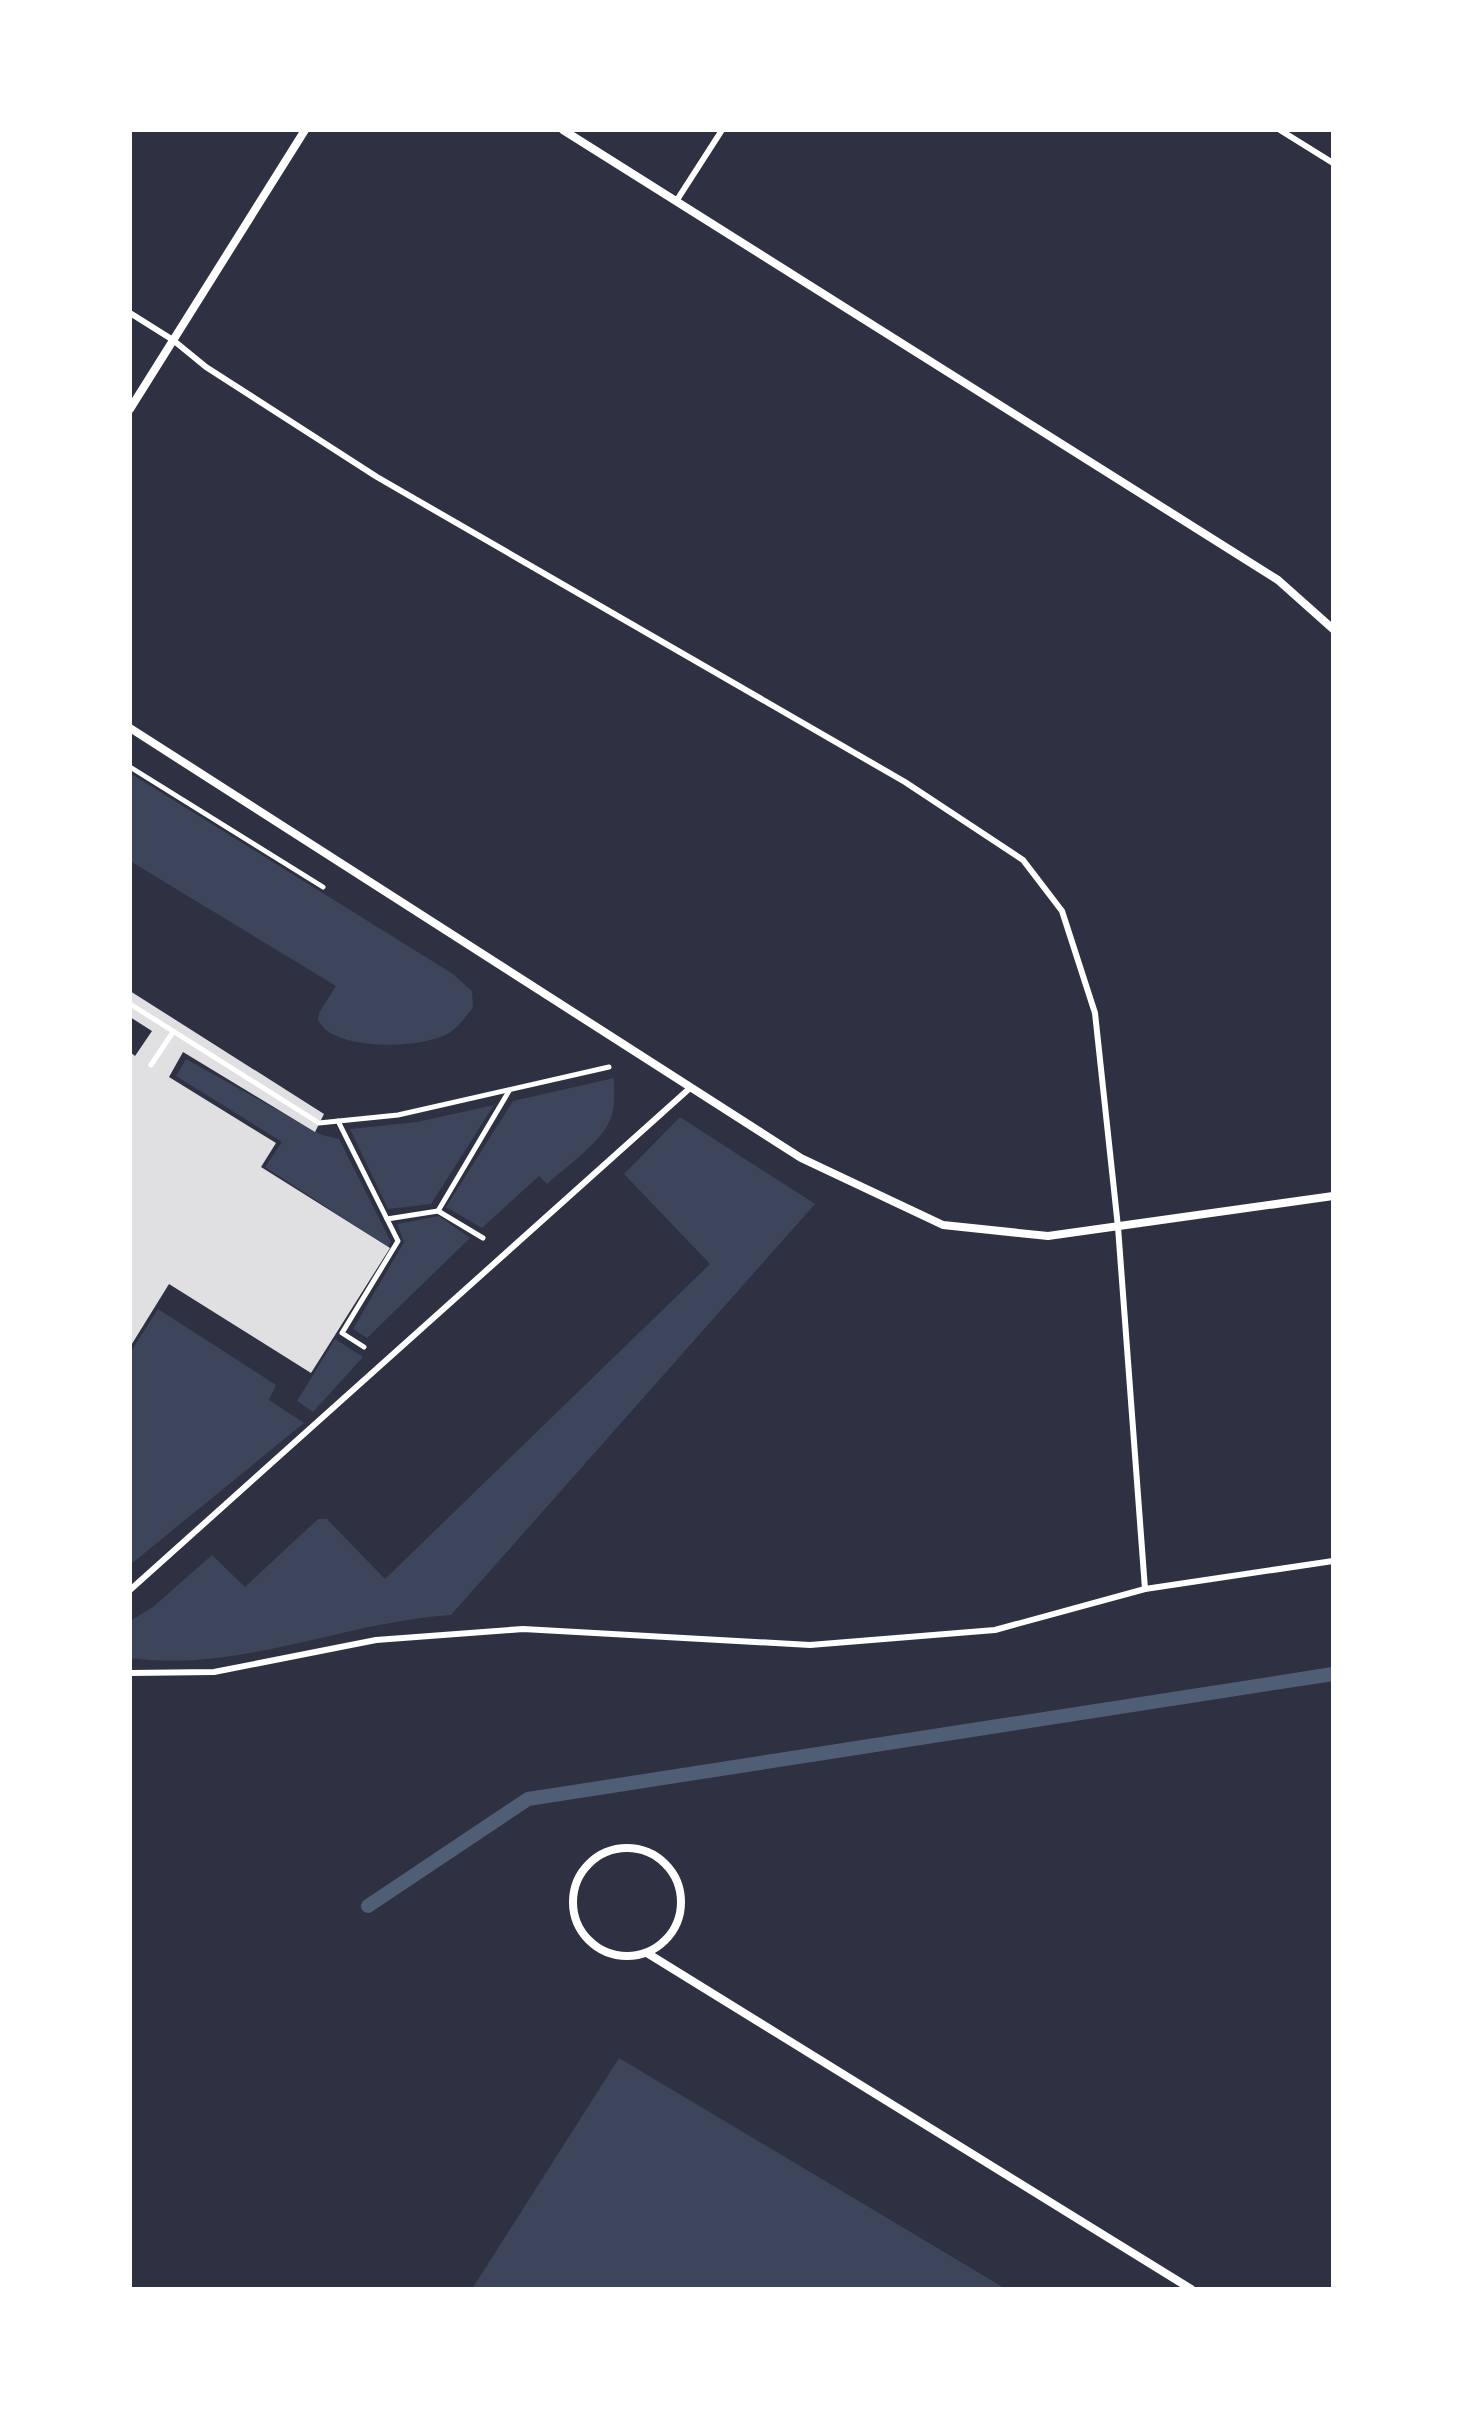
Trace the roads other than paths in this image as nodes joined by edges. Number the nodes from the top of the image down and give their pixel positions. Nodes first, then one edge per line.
1 (305, 130) edge
2 (563, 130) edge
3 (722, 130) edge
4 (1280, 130) edge
5 (1333, 163) edge
6 (677, 200) junction
7 (130, 313) edge
8 (173, 340) junction
9 (130, 409) edge
10 (1333, 629) edge
11 (130, 728) edge
12 (690, 1088) junction
13 (1333, 1196) edge
14 (1118, 1227) junction
15 (1333, 1561) edge
16 (1145, 1589) junction
17 (130, 1590) edge
18 (130, 1673) edge
19 (647, 1953) junction
20 (1191, 2289) edge

1 - 8 street
2 - 6 street
3 - 6 lane
4 - 5 lane
6 - 10 street
7 - 8 lane
8 - 9 street
8 - 14 lane
11 - 12 street
12 - 14 street
12 - 17 lane
13 - 14 street
14 - 16 lane
15 - 16 lane
16 - 18 lane
19 - 19 street
19 - 20 street

